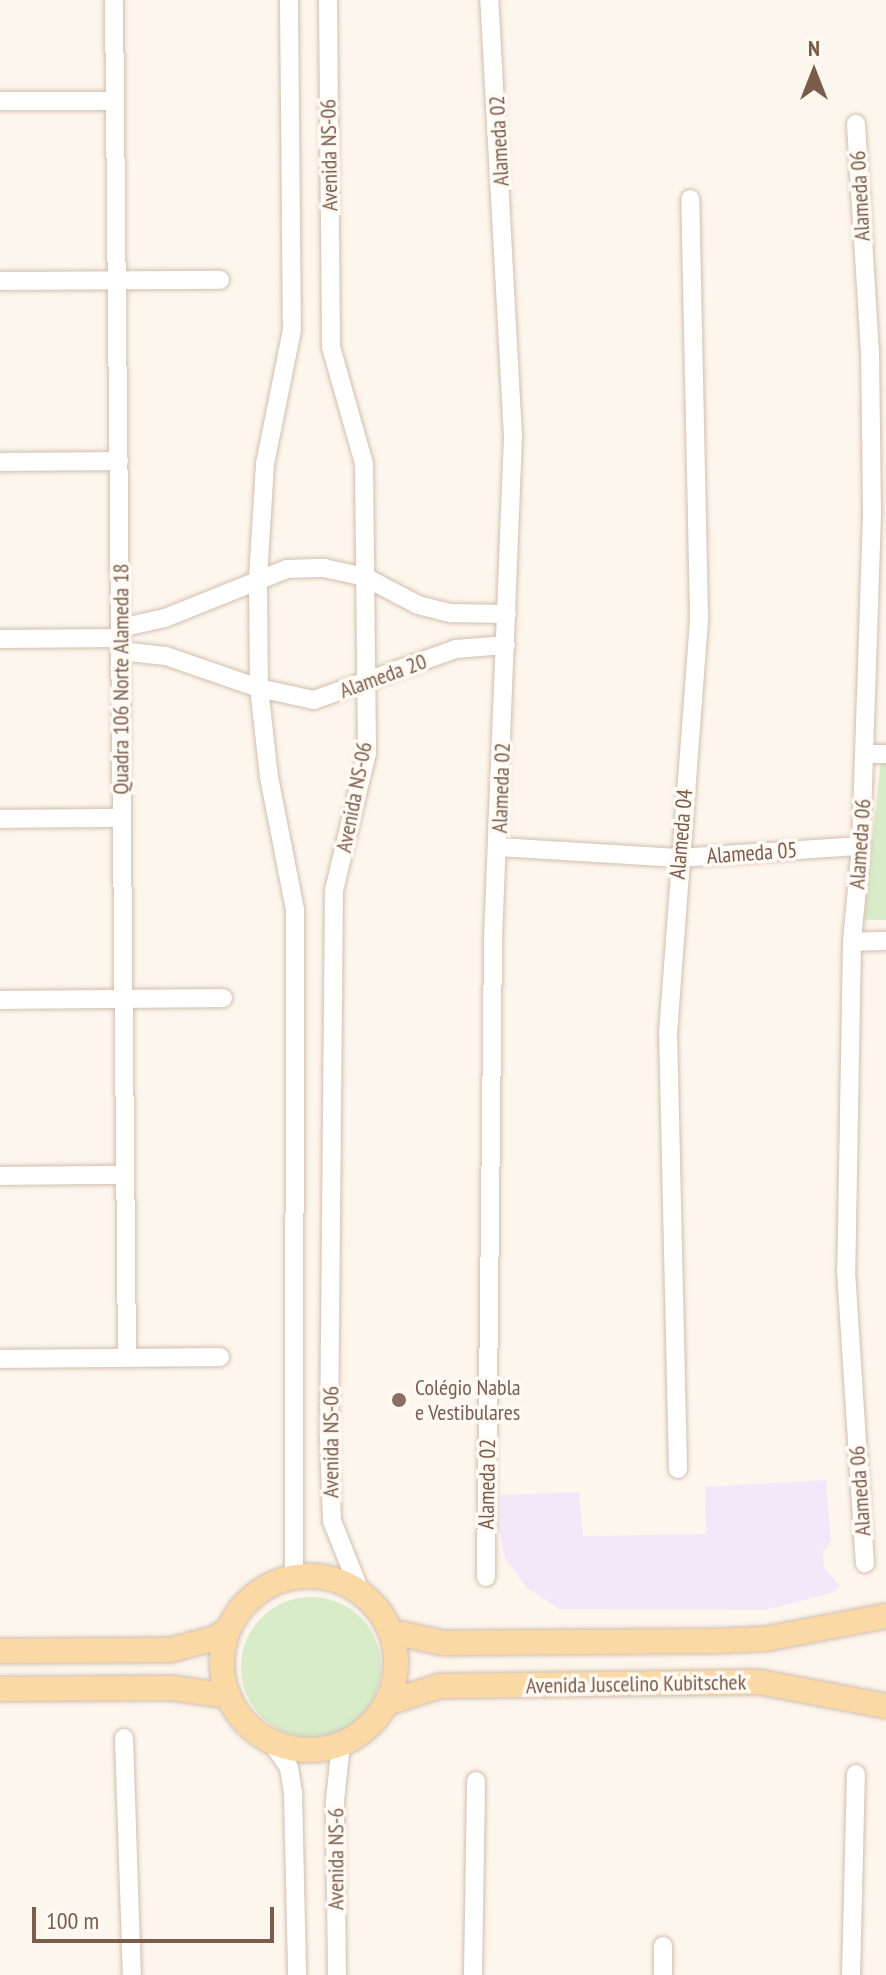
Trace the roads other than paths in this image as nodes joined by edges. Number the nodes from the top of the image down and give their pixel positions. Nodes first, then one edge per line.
1 (114, 0) edge
2 (289, 0) edge
3 (328, 0) edge
4 (489, 0) edge
5 (0, 101) edge
6 (115, 101) junction
7 (856, 124) dead end
8 (690, 199) dead end
9 (117, 280) junction
10 (220, 280) dead end
11 (0, 281) edge
12 (119, 461) junction
13 (0, 462) edge
14 (365, 577) junction
15 (258, 580) junction
16 (507, 614) junction
17 (0, 639) edge
18 (120, 639) junction
19 (506, 645) junction
20 (366, 684) junction
21 (259, 688) junction
22 (866, 754) junction
23 (886, 754) edge
24 (122, 818) junction
25 (0, 819) edge
26 (861, 846) junction
27 (499, 847) junction
28 (678, 858) junction
29 (886, 941) edge
30 (852, 942) junction
31 (223, 998) dead end
32 (124, 999) junction
33 (0, 1000) edge
34 (125, 1175) junction
35 (0, 1176) edge
36 (220, 1357) dead end
37 (127, 1358) junction
38 (0, 1359) edge
39 (678, 1469) dead end
40 (865, 1563) dead end
41 (294, 1577) junction
42 (486, 1577) dead end
43 (360, 1591) junction
44 (886, 1616) edge
45 (228, 1629) junction
46 (392, 1632) junction
47 (0, 1651) edge
48 (0, 1689) edge
49 (228, 1696) junction
50 (387, 1703) junction
51 (886, 1706) edge
52 (124, 1738) dead end
53 (271, 1741) junction
54 (341, 1744) junction
55 (856, 1774) dead end
56 (476, 1781) dead end
57 (663, 1946) dead end
58 (132, 1975) edge
59 (297, 1975) edge
60 (337, 1975) edge
61 (473, 1975) edge
62 (663, 1975) edge
63 (851, 1975) edge

1 - 6 street, Quadra 106 Norte Alameda 18
2 - 15 street, Avenida NS-06
3 - 14 street, Avenida NS-06
4 - 16 street, Alameda 02
5 - 6 street
6 - 9 street, Quadra 106 Norte Alameda 18
7 - 22 street, Alameda 06
8 - 28 street, Alameda 04
9 - 10 street
9 - 11 street
9 - 12 street, Quadra 106 Norte Alameda 18
12 - 13 street
12 - 18 street, Quadra 106 Norte Alameda 18
14 - 15 street
14 - 16 street
14 - 20 street, Avenida NS-06
15 - 18 street
15 - 21 street, Avenida NS-06
16 - 19 street, Alameda 02
17 - 18 street
18 - 21 street, Alameda 20
18 - 24 street, Quadra 106 Norte Alameda 18
19 - 20 street, Alameda 20
19 - 27 street, Alameda 02
20 - 21 street, Alameda 20
20 - 43 street, Avenida NS-06
21 - 41 street, Avenida NS-06
22 - 23 street
22 - 26 street, Alameda 06
24 - 25 street
24 - 32 street, Quadra 106 Norte Alameda 18
26 - 28 street, Alameda 05
26 - 30 street, Alameda 06
27 - 28 street, Alameda 05
27 - 42 street, Alameda 02
28 - 39 street, Alameda 04
29 - 30 street
30 - 40 street, Alameda 06
31 - 32 street
32 - 33 street
32 - 34 street, Quadra 106 Norte Alameda 18
34 - 35 street
34 - 37 street, Quadra 106 Norte Alameda 18
36 - 37 street
37 - 38 street
41 - 43 main road
41 - 45 main road
43 - 46 main road
44 - 46 main road, Avenida Juscelino Kubitschek
45 - 47 main road
45 - 49 main road
46 - 50 main road
48 - 49 main road
49 - 53 main road
50 - 51 main road, Avenida Juscelino Kubitschek
50 - 54 main road
52 - 58 street
53 - 54 main road
53 - 59 street, Avenida NS-6
54 - 60 street, Avenida NS-6
55 - 63 street
56 - 61 street
57 - 62 street

